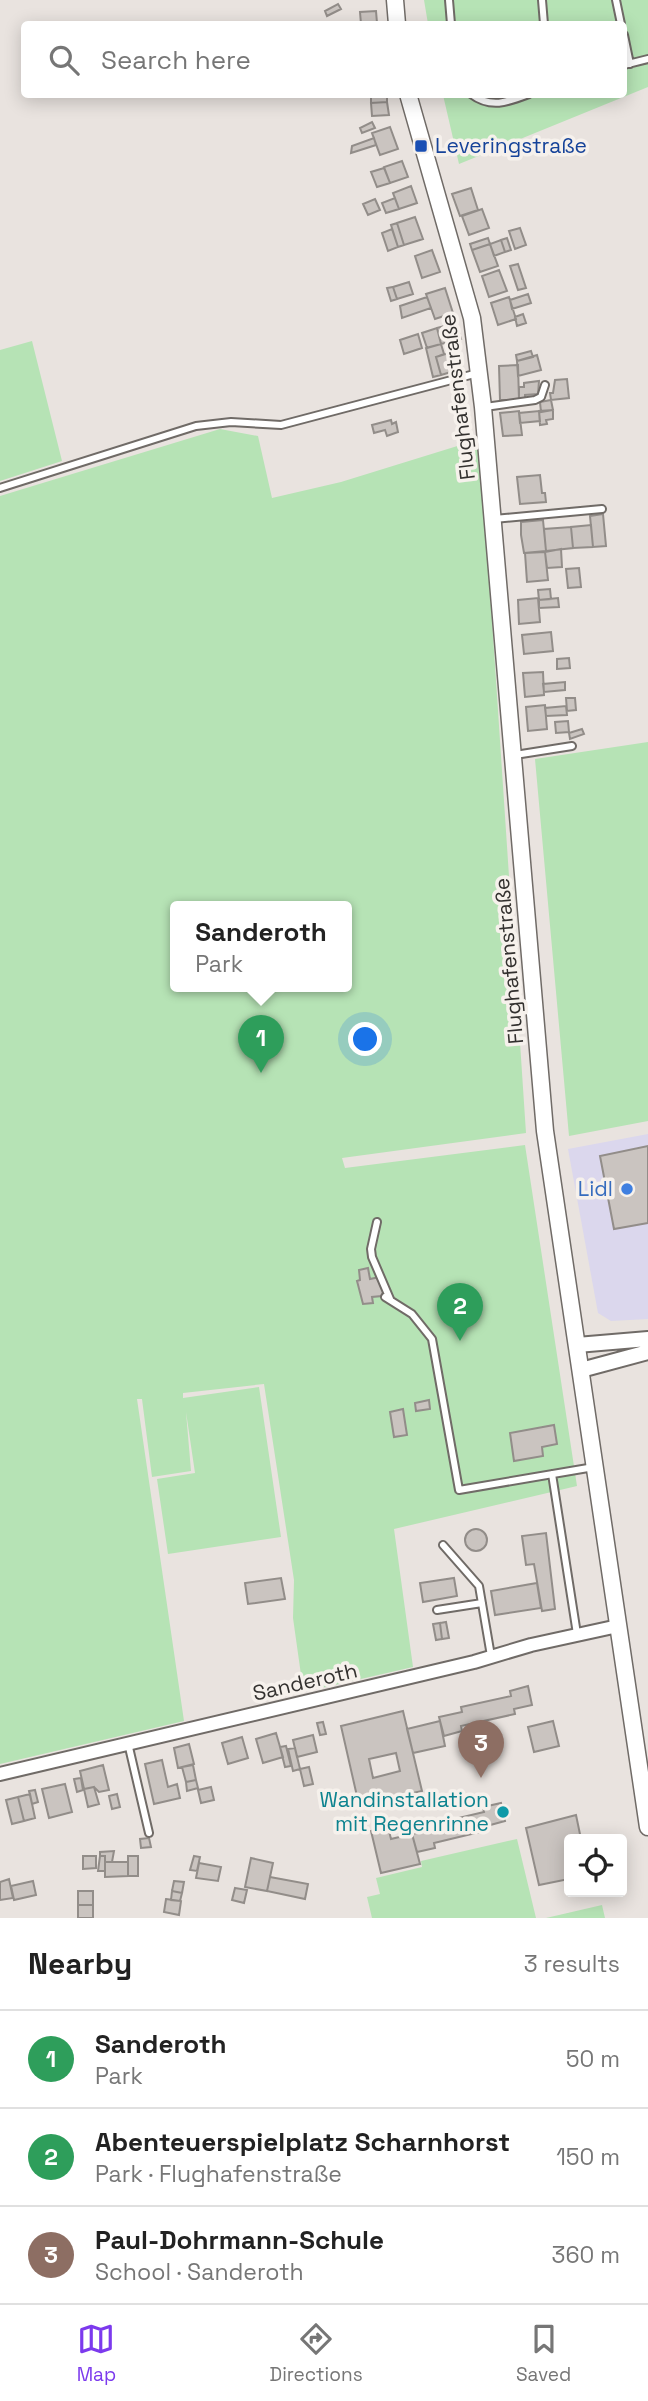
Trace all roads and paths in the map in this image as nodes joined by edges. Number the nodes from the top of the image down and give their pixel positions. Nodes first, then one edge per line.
1 (395, 0) edge
2 (449, 0) edge
3 (541, 0) edge
4 (616, 0) edge
5 (397, 21) edge
6 (451, 21) edge
7 (544, 21) edge
8 (620, 21) edge
9 (648, 59) edge
10 (627, 64) edge
11 (409, 98) edge
12 (479, 98) edge
13 (517, 98) edge
14 (479, 372) junction
15 (545, 385) dead end
16 (483, 407) junction
17 (0, 488) edge
18 (602, 509) dead end
19 (493, 519) junction
20 (572, 746) dead end
21 (513, 755) junction
22 (377, 1222) dead end
23 (648, 1339) edge
24 (577, 1345) junction
25 (648, 1352) edge
26 (581, 1370) junction
27 (596, 1466) junction
28 (552, 1474) junction
29 (443, 1545) dead end
30 (482, 1603) junction
31 (437, 1610) dead end
32 (618, 1626) junction
33 (577, 1634) junction
34 (491, 1656) junction
35 (128, 1744) junction
36 (0, 1774) edge
37 (648, 1828) edge
38 (149, 1833) dead end

1 - 5 main road
2 - 6 lane
3 - 7 lane
4 - 8 lane
9 - 10 lane
11 - 14 main road, Flughafenstraße
12 - 13 lane
14 - 16 main road, Flughafenstraße
14 - 17 lane
15 - 16 lane
16 - 19 main road, Flughafenstraße
18 - 19 lane
19 - 21 main road, Flughafenstraße
20 - 21 lane
21 - 24 main road, Flughafenstraße
22 - 28 lane
23 - 24 street
24 - 26 main road, Flughafenstraße
25 - 26 street
26 - 27 main road, Flughafenstraße
27 - 28 lane
27 - 32 main road, Flughafenstraße
28 - 33 lane
29 - 30 lane
30 - 31 lane
30 - 34 lane
32 - 33 street, Sanderoth
32 - 37 main road, Flughafenstraße
33 - 34 street, Sanderoth
34 - 35 street, Sanderoth
35 - 36 street, Sanderoth
35 - 38 lane

